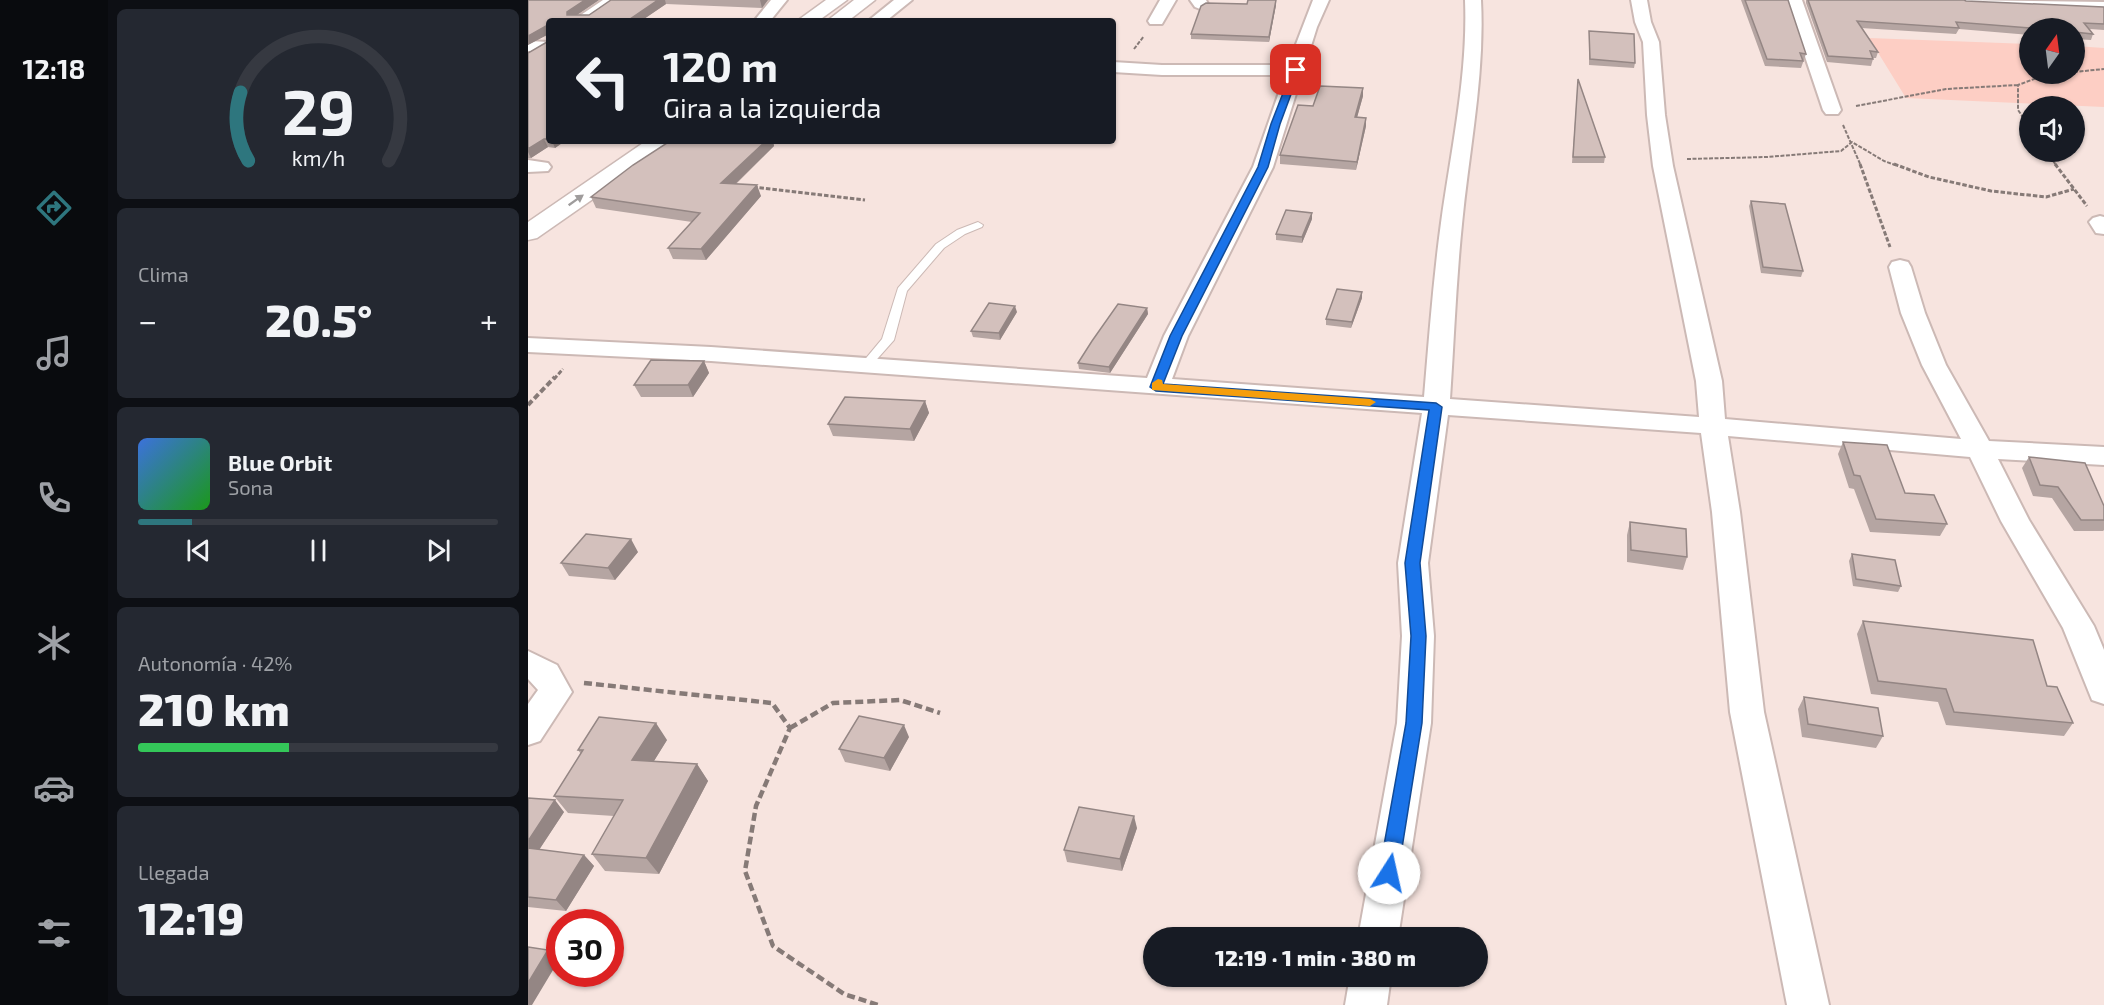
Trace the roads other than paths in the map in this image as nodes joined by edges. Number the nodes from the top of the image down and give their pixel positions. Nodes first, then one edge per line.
1 (613, 0) edge
2 (779, 0) edge
3 (838, 0) edge
4 (866, 0) edge
5 (904, 0) edge
6 (1168, 0) edge
7 (1321, 0) edge
8 (1473, 0) edge
9 (1639, 0) edge
10 (1794, 0) edge
11 (1964, 0) edge
12 (2104, 7) edge
13 (585, 18) edge
14 (764, 18) edge
15 (811, 18) edge
16 (840, 18) edge
17 (880, 18) edge
18 (1156, 21) road end
19 (1116, 67) edge
20 (1296, 70) junction
21 (1835, 113) road end
22 (621, 144) edge
23 (657, 144) edge
24 (557, 186) dead end
25 (978, 225) dead end
26 (528, 233) edge
27 (1900, 267) road end
28 (528, 345) edge
29 (866, 365) junction
30 (1156, 387) junction
31 (1436, 407) junction
32 (1713, 426) junction
33 (1979, 450) junction
34 (2104, 456) edge
35 (540, 672) edge
36 (2102, 682) edge
37 (528, 731) edge
38 (1380, 927) edge
39 (1369, 987) edge
40 (1366, 1005) edge
41 (1808, 1005) edge

1 - 13 street
2 - 14 street
3 - 15 main road
4 - 16 main road
5 - 17 street
6 - 18 street
7 - 20 street
8 - 31 street
9 - 32 street
10 - 21 street
11 - 12 street
19 - 20 street
20 - 30 street
22 - 24 main road
26 -> 23 main road
25 - 29 lane
27 - 33 street
28 - 29 street
29 - 30 street
30 - 31 street
31 - 32 street
31 - 38 street
32 - 33 street
32 - 41 street
33 - 34 street
33 - 36 street
35 - 37 street
39 - 40 street

